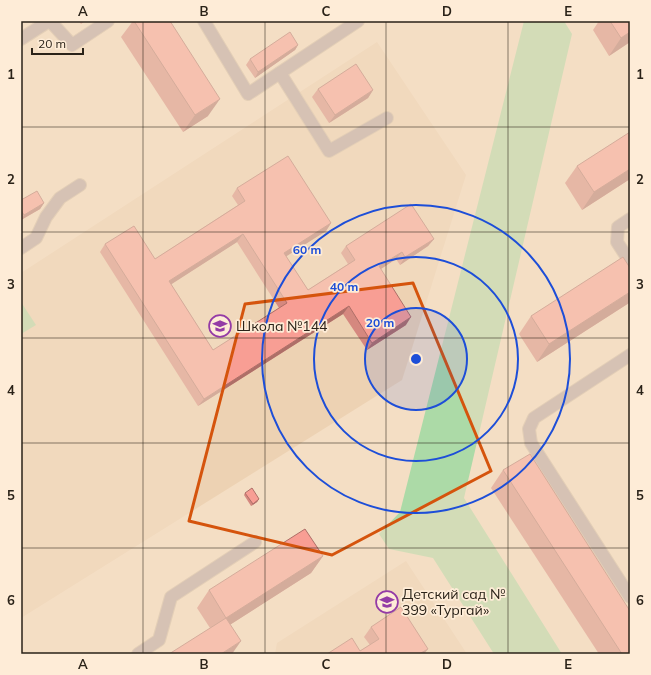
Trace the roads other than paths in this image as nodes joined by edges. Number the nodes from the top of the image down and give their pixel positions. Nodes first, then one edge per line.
1 (50, 21) edge
2 (108, 21) edge
3 (204, 21) edge
4 (358, 21) edge
5 (21, 39) edge
6 (280, 73) junction
7 (387, 118) dead end
8 (80, 185) dead end
9 (630, 219) edge
10 (21, 248) edge
11 (630, 262) edge
12 (630, 355) edge
13 (255, 542) dead end
14 (630, 597) edge
15 (138, 654) edge

1 - 2 lane
1 - 5 lane
3 - 6 lane
4 - 6 lane
6 - 7 lane
8 - 10 lane
9 - 11 lane
12 - 14 lane
13 - 15 lane

